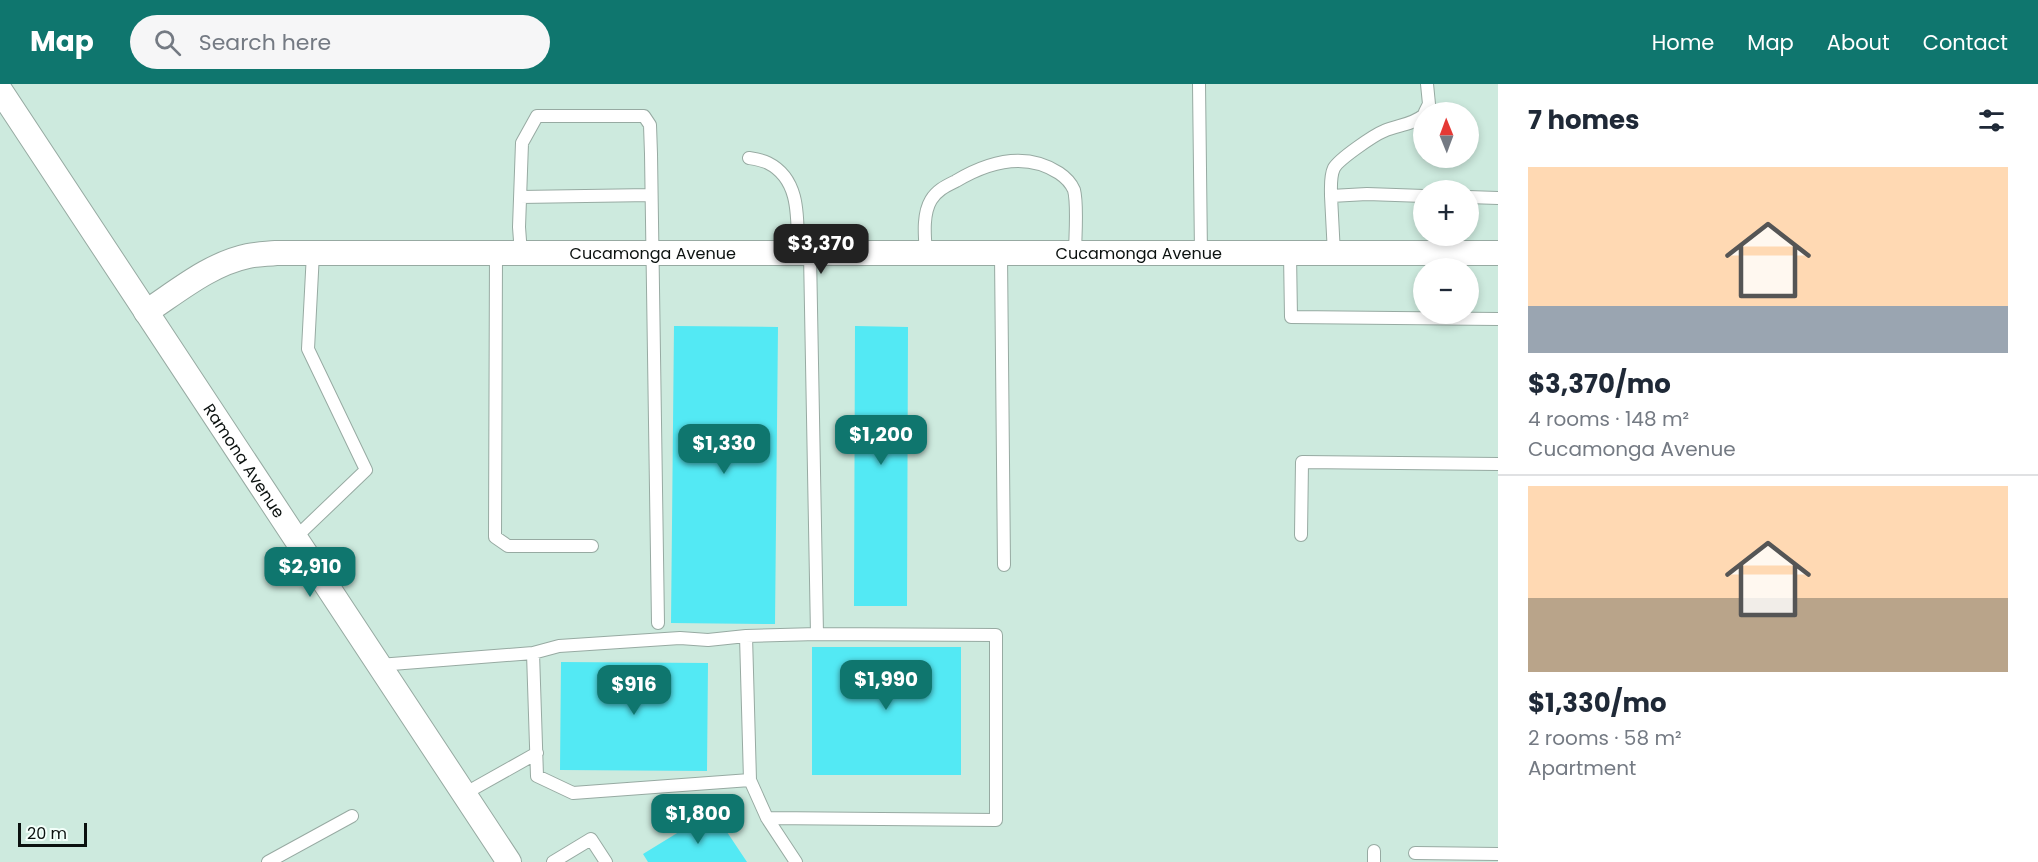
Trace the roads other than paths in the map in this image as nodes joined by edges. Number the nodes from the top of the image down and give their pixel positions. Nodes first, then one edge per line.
1 (1199, 84) edge
2 (1427, 84) edge
3 (0, 90) edge
4 (1429, 102) edge
5 (1413, 122) edge
6 (749, 158) dead end
7 (651, 195) junction
8 (520, 196) junction
9 (1331, 196) junction
10 (1413, 196) edge
11 (1479, 197) edge
12 (1498, 198) edge
13 (313, 253) junction
14 (496, 254) junction
15 (520, 254) junction
16 (652, 254) junction
17 (804, 254) junction
18 (1201, 254) junction
19 (1290, 254) junction
20 (1334, 254) junction
21 (1498, 254) edge
22 (926, 255) junction
23 (1001, 255) junction
24 (1075, 255) junction
25 (146, 312) junction
26 (1498, 319) edge
27 (1498, 464) edge
28 (1301, 535) dead end
29 (295, 538) junction
30 (592, 546) dead end
31 (1004, 565) dead end
32 (658, 623) dead end
33 (817, 634) junction
34 (746, 636) junction
35 (534, 653) junction
36 (379, 665) junction
37 (537, 753) junction
38 (750, 780) junction
39 (464, 794) junction
40 (352, 816) dead end
41 (767, 818) junction
42 (1415, 853) dead end
43 (1498, 854) edge
44 (268, 862) edge
45 (509, 862) edge
46 (554, 862) edge
47 (606, 862) edge
48 (796, 862) edge

1 - 18 lane
2 - 4 lane
3 - 25 street, Ramona Avenue
5 - 9 lane
6 - 17 lane
7 - 8 lane
7 - 8 lane
7 - 16 lane
8 - 15 lane
9 - 10 lane
9 - 20 lane
11 - 12 lane
13 - 14 street, Cucamonga Avenue
13 - 25 street, Cucamonga Avenue
13 - 29 lane
14 - 15 street, Cucamonga Avenue
14 - 30 lane
15 - 16 street, Cucamonga Avenue
16 - 17 street, Cucamonga Avenue
16 - 32 lane
17 - 22 street, Cucamonga Avenue
17 - 33 lane
18 - 19 street, Cucamonga Avenue
18 - 24 street, Cucamonga Avenue
19 - 20 street, Cucamonga Avenue
19 - 26 lane
20 - 21 street, Cucamonga Avenue
22 - 23 street, Cucamonga Avenue
22 - 24 lane
23 - 24 street, Cucamonga Avenue
23 - 31 lane
25 - 29 street, Ramona Avenue
27 - 28 lane
29 - 36 street, Ramona Avenue
33 - 34 lane
33 - 41 lane
34 - 35 lane
34 - 38 lane
35 - 36 lane
35 - 37 lane
36 - 39 street, Ramona Avenue
37 - 38 lane
37 - 39 lane
38 - 41 lane
39 - 45 street, Ramona Avenue
40 - 44 lane
41 - 48 lane
42 - 43 lane
46 - 47 lane

